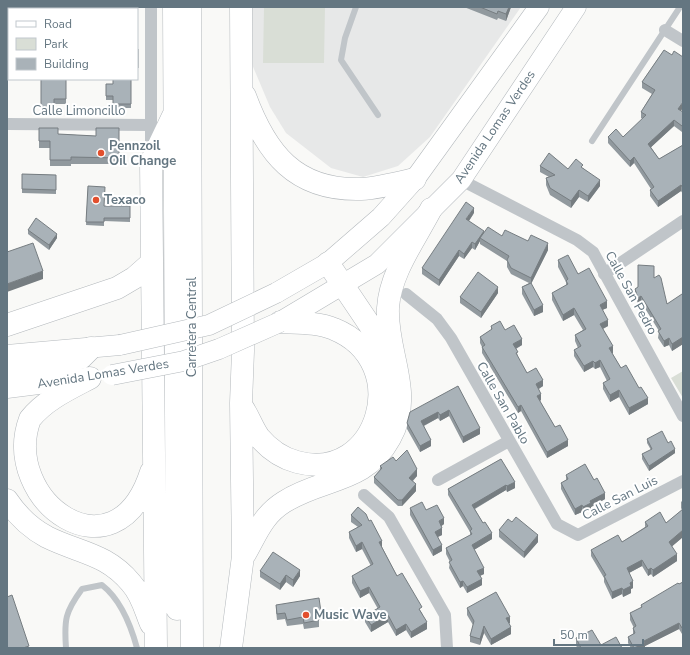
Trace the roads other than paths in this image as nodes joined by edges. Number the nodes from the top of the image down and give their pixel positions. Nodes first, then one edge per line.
1 (151, 7) edge
2 (174, 7) edge
3 (190, 7) edge
4 (241, 7) edge
5 (356, 7) edge
6 (539, 7) edge
7 (576, 7) edge
8 (680, 7) edge
9 (665, 30) junction
10 (683, 41) edge
11 (241, 85) junction
12 (175, 110) junction
13 (378, 115) dead end
14 (7, 124) edge
15 (150, 126) junction
16 (592, 141) dead end
17 (151, 162) junction
18 (415, 179) junction
19 (461, 180) junction
20 (431, 209) junction
21 (683, 221) edge
22 (151, 263) junction
23 (328, 263) junction
24 (604, 274) junction
25 (343, 285) junction
26 (406, 294) dead end
27 (280, 322) junction
28 (7, 325) edge
29 (91, 348) junction
30 (7, 355) edge
31 (396, 362) junction
32 (7, 370) edge
33 (90, 378) junction
34 (7, 388) edge
35 (241, 403) junction
36 (683, 416) edge
37 (509, 441) junction
38 (154, 465) junction
39 (438, 480) dead end
40 (683, 481) edge
41 (364, 495) dead end
42 (7, 500) edge
43 (568, 531) joint
44 (243, 556) junction
45 (156, 641) edge
46 (66, 648) edge
47 (137, 648) edge
48 (177, 648) edge
49 (192, 648) edge
50 (231, 648) edge
51 (447, 648) edge

1 - 15 street
2 - 12 highway, Carretera Central
3 - 49 highway, Carretera Central
4 - 11 highway
5 - 13 lane
6 - 18 main road, Avenida Lomas Verdes
7 - 19 main road, Avenida Lomas Verdes
8 - 9 lane
9 - 10 street
9 - 16 lane
11 - 18 highway
11 - 35 highway
12 - 17 highway
12 - 48 highway, Carretera Central
14 - 15 street, Calle Limoncillo
15 - 17 street
17 - 22 highway
18 - 23 main road, Avenida Lomas Verdes
19 - 20 main road, Avenida Lomas Verdes
19 - 24 street, Calle San Pedro
20 - 25 main road, Avenida Lomas Verdes
20 - 31 highway
21 - 24 street
22 - 28 highway
22 - 38 highway
23 - 25 highway
23 - 29 main road, Avenida Lomas Verdes, bridge
24 - 36 street, Calle San Pedro
25 - 27 main road, Avenida Lomas Verdes
25 - 31 highway
26 - 37 street, Calle San Pablo
27 - 33 main road, Avenida Lomas Verdes, bridge
27 - 35 highway
29 - 30 main road, Avenida Lomas Verdes
29 - 32 highway
31 - 44 highway
33 - 34 main road, Avenida Lomas Verdes
33 - 38 highway
35 - 44 highway
37 - 39 street
37 - 43 street, Calle San Pablo
38 - 45 highway
40 - 43 street, Calle San Luis
41 - 51 street
42 - 45 highway
44 - 50 highway
46 - 47 lane

